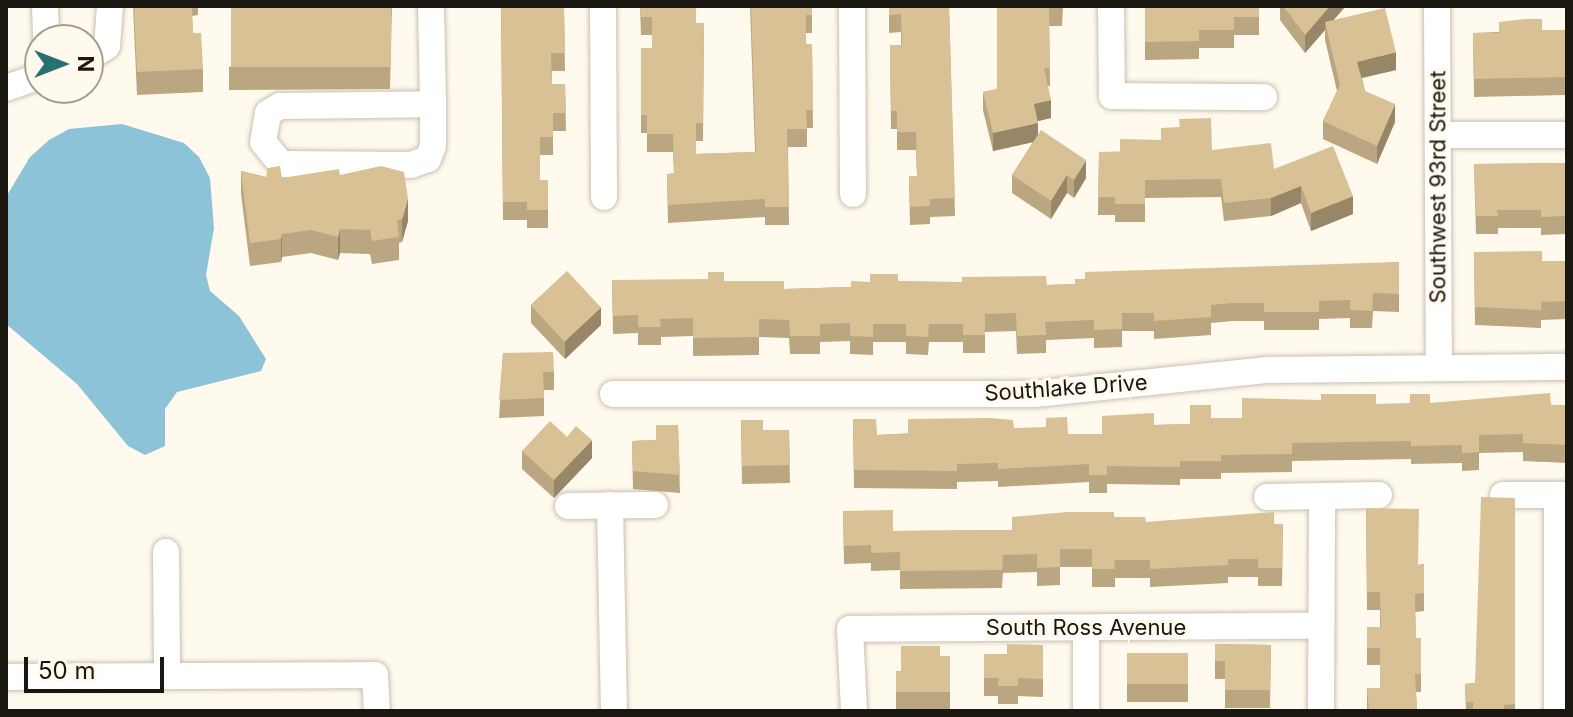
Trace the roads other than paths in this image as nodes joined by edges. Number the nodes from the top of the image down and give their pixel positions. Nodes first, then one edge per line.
1 (110, 6) edge
2 (431, 6) edge
3 (603, 6) edge
4 (852, 6) edge
5 (1111, 6) edge
6 (1437, 6) edge
7 (104, 48) edge
8 (1264, 97) dead end
9 (433, 104) junction
10 (1439, 135) junction
11 (1567, 135) edge
12 (853, 194) dead end
13 (604, 197) dead end
14 (1567, 367) edge
15 (1439, 368) junction
16 (613, 394) dead end
17 (1379, 495) dead end
18 (1503, 495) edge
19 (1562, 495) edge
20 (1267, 497) dead end
21 (1322, 497) junction
22 (610, 505) junction
23 (655, 505) dead end
24 (568, 506) dead end
25 (166, 552) dead end
26 (1321, 626) junction
27 (1086, 629) junction
28 (167, 674) junction
29 (6, 677) edge
30 (377, 711) edge
31 (614, 711) edge
32 (854, 711) edge
33 (1086, 711) edge
34 (1321, 711) edge
35 (1557, 711) edge

1 - 7 street
2 - 9 street
3 - 13 street
4 - 12 street
5 - 8 street
6 - 10 street, Southwest 93rd Street
9 - 9 street
10 - 11 street
10 - 15 street, Southwest 93rd Street
14 - 15 street, Southlake Drive
15 - 16 street, Southlake Drive
17 - 21 street
18 - 19 street
19 - 35 street
20 - 21 street
21 - 26 street
22 - 23 street
22 - 24 street
22 - 31 street
25 - 28 street
26 - 27 street, South Ross Avenue
26 - 34 street
27 - 32 street, South Ross Avenue
27 - 33 street
28 - 29 street
28 - 30 street

